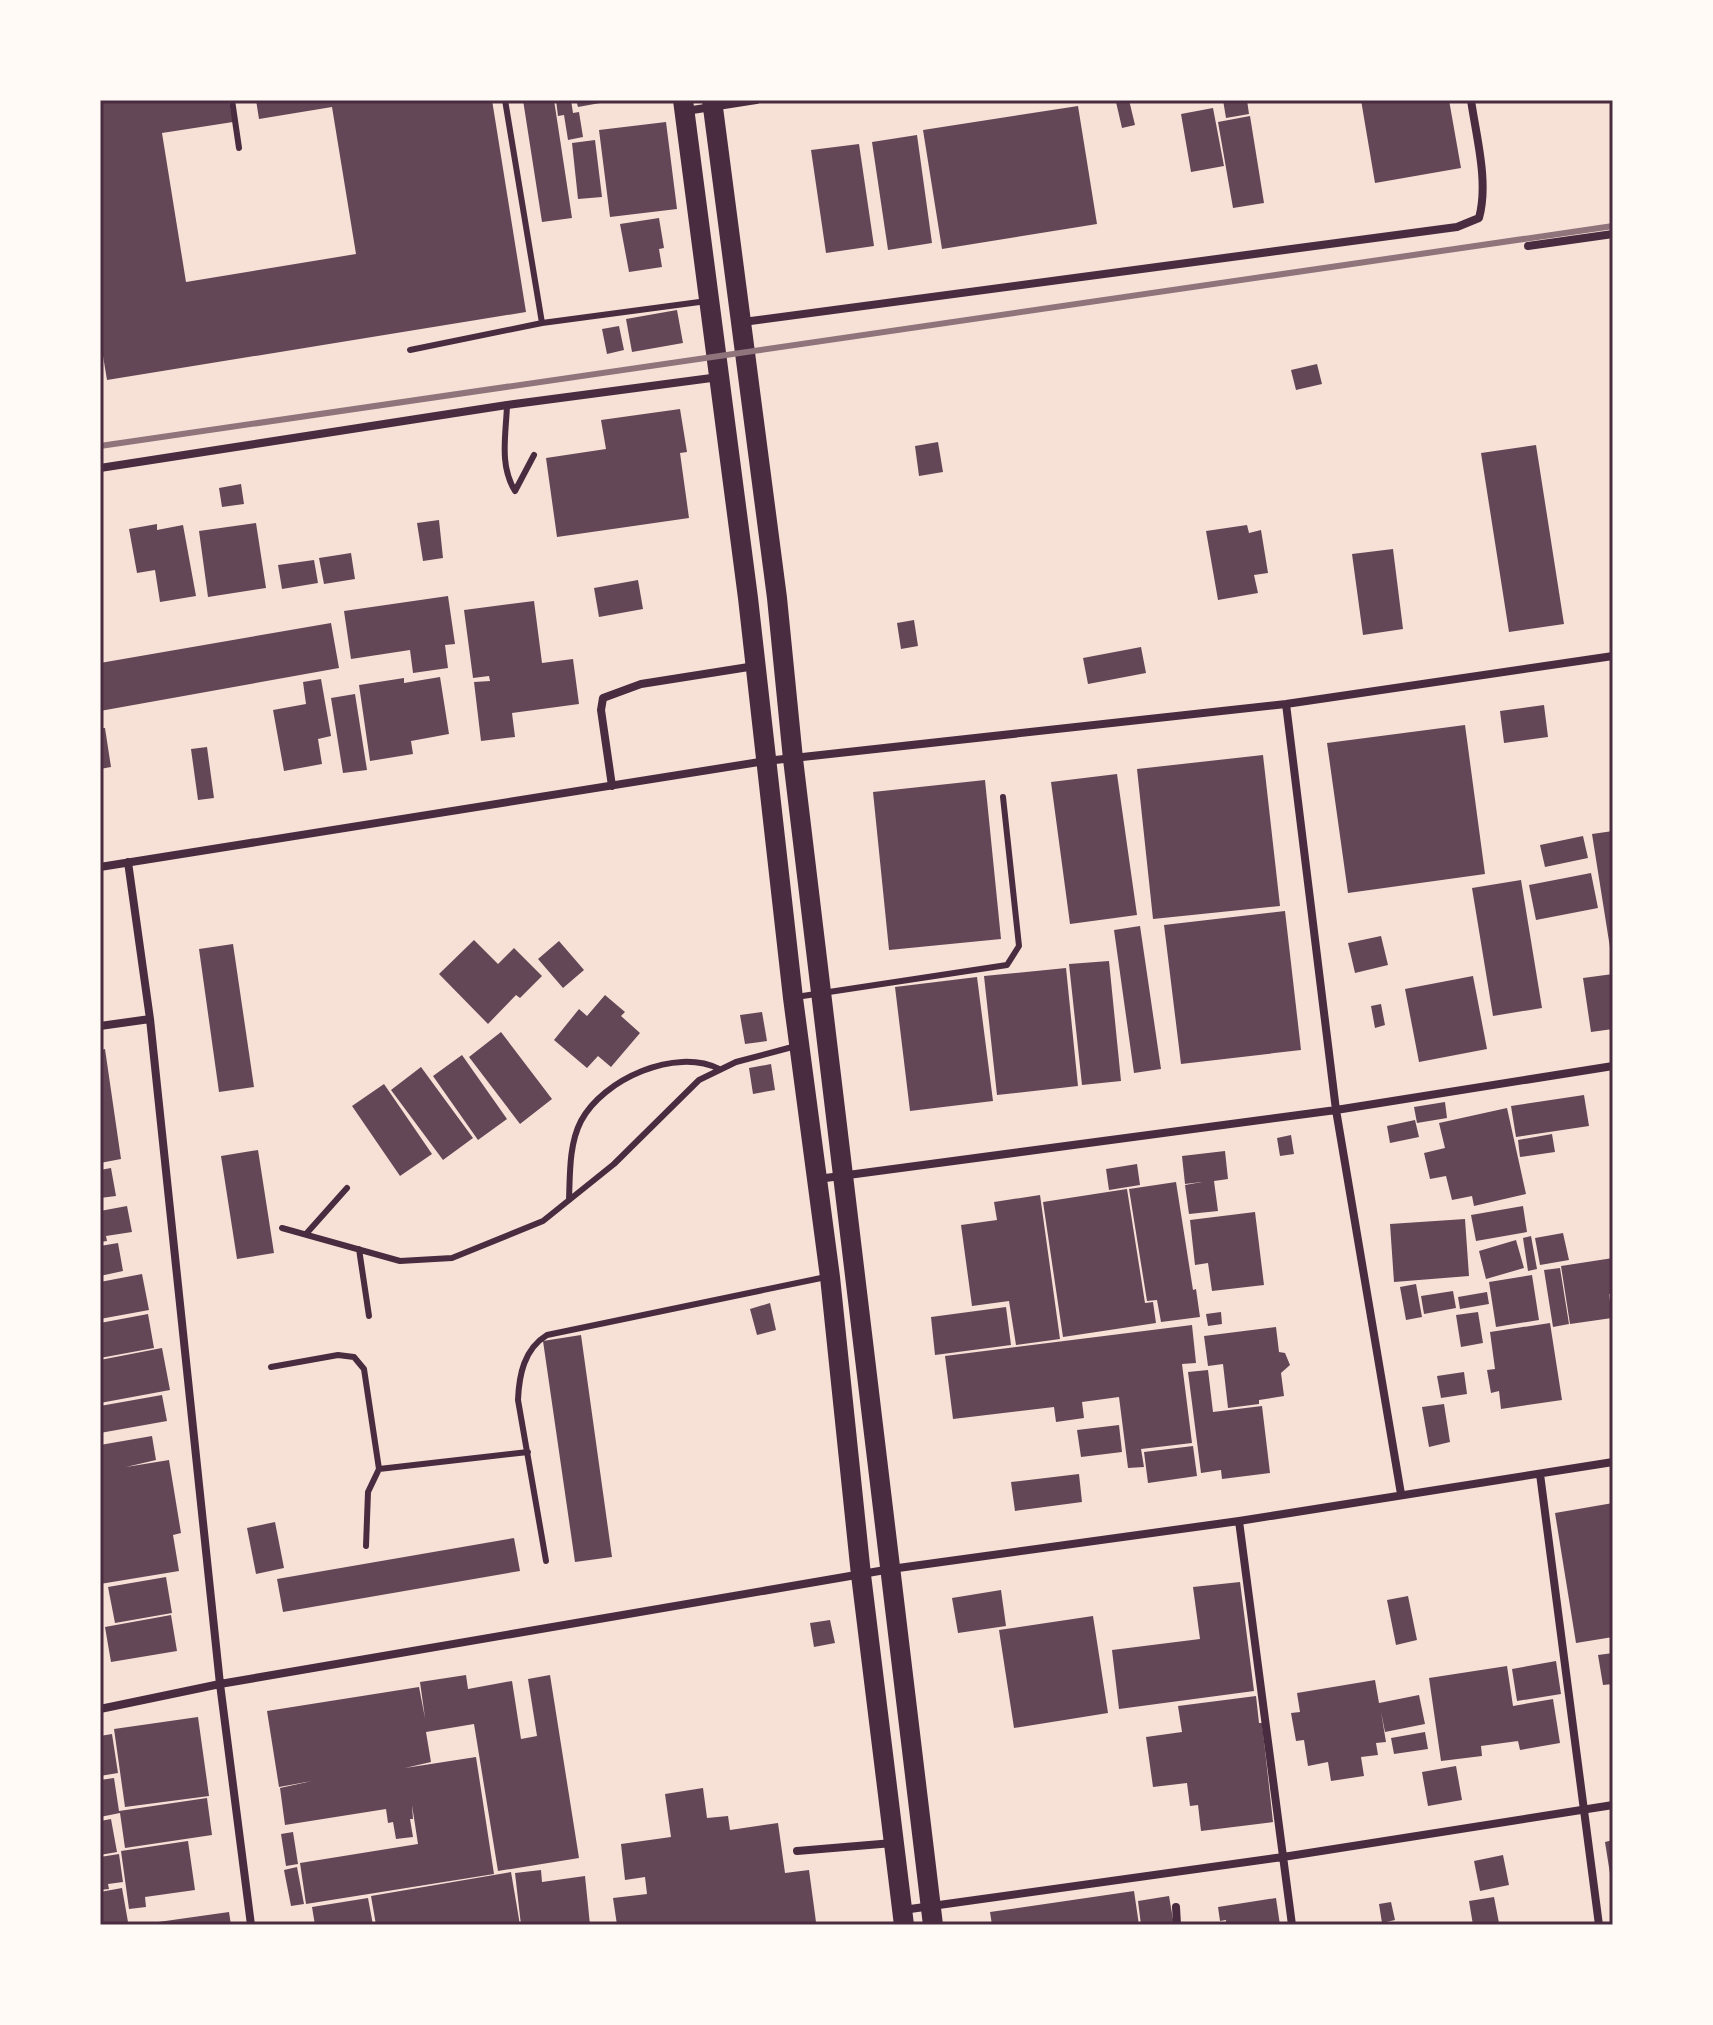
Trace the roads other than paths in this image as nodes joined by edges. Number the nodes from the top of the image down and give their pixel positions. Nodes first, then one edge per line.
1 (232, 100) edge
2 (505, 100) edge
3 (756, 100) edge
4 (1471, 100) edge
5 (713, 103) edge
6 (683, 106) edge
7 (239, 148) dead end
8 (1613, 234) edge
9 (1528, 246) dead end
10 (708, 300) junction
11 (742, 322) junction
12 (542, 323) junction
13 (410, 350) dead end
14 (720, 376) junction
15 (507, 405) junction
16 (534, 455) dead end
17 (100, 468) edge
18 (1613, 656) edge
19 (756, 666) junction
20 (1286, 704) junction
21 (793, 759) junction
22 (766, 761) junction
23 (612, 786) junction
24 (1003, 797) dead end
25 (128, 862) junction
26 (100, 867) edge
27 (822, 992) junction
28 (793, 998) junction
29 (150, 1019) junction
30 (100, 1026) edge
31 (800, 1046) junction
32 (1613, 1066) edge
33 (719, 1069) junction
34 (1336, 1110) junction
35 (845, 1175) junction
36 (817, 1179) junction
37 (347, 1188) dead end
38 (569, 1200) junction
39 (282, 1228) dead end
40 (306, 1234) junction
41 (359, 1249) junction
42 (830, 1277) junction
43 (369, 1316) dead end
44 (271, 1367) dead end
45 (528, 1452) junction
46 (1613, 1462) edge
47 (379, 1469) junction
48 (1540, 1474) junction
49 (1401, 1494) junction
50 (1239, 1521) junction
51 (366, 1546) dead end
52 (546, 1561) dead end
53 (891, 1569) junction
54 (861, 1575) junction
55 (220, 1684) junction
56 (100, 1709) edge
57 (1613, 1805) edge
58 (1585, 1810) junction
59 (893, 1843) junction
60 (797, 1851) dead end
61 (1283, 1857) junction
62 (1176, 1907) dead end
63 (932, 1916) edge
64 (903, 1918) edge
65 (251, 1925) edge
66 (1177, 1925) edge
67 (1292, 1925) edge
68 (1599, 1925) edge

1 - 7 lane
2 - 12 lane
3 - 5 street
4 - 11 street
5 - 6 street
5 - 11 main road
6 - 10 main road
8 - 9 street
10 - 12 lane
10 - 14 main road
11 - 21 main road
12 - 13 lane
14 - 15 street
14 - 19 main road
15 - 16 lane
15 - 17 street
18 - 20 street
19 - 22 main road
19 - 23 street
20 - 21 street
20 - 34 street
21 - 22 street
21 - 27 main road
22 - 23 street
22 - 28 main road
23 - 25 street
24 - 27 lane
25 - 26 street
25 - 29 street
27 - 28 lane
27 - 35 main road
28 - 31 main road
29 - 30 street
29 - 55 street
31 - 33 lane
31 - 36 main road
32 - 34 street
33 - 38 lane
33 - 38 lane
34 - 35 street
34 - 49 street
35 - 36 street
35 - 53 main road
36 - 42 main road
37 - 40 lane
38 - 41 lane
39 - 40 lane
40 - 41 lane
41 - 43 lane
42 - 45 lane
42 - 54 main road
44 - 47 lane
45 - 47 lane
45 - 52 lane
46 - 48 street
47 - 51 lane
48 - 49 street
48 - 58 street
49 - 50 street
50 - 53 street
50 - 61 street
53 - 54 street
53 - 63 main road
54 - 55 street
54 - 59 main road
55 - 56 street
55 - 65 street
57 - 58 street
58 - 61 street
58 - 68 street
59 - 60 street
59 - 64 main road
61 - 63 street
61 - 67 street
62 - 66 street
63 - 64 street

